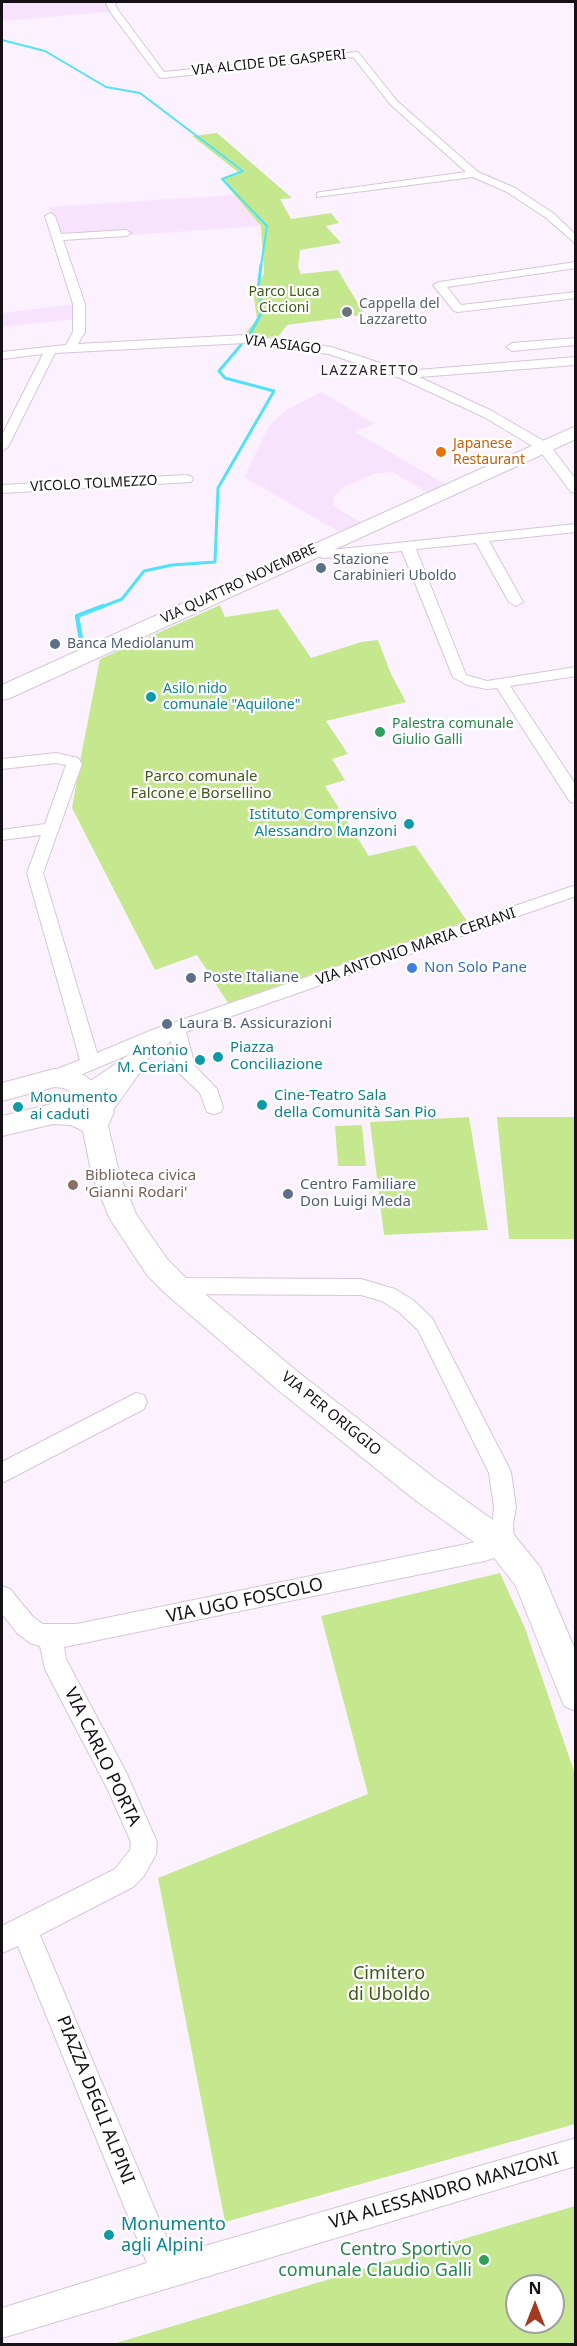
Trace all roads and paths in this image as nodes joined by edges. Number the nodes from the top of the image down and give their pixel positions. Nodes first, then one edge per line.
1 (113, 2) edge
2 (474, 174) junction
3 (321, 195) dead end
4 (50, 216) dead end
5 (126, 233) dead end
6 (57, 237) junction
7 (576, 242) edge
8 (576, 265) edge
9 (576, 295) edge
10 (576, 341) edge
11 (512, 347) dead end
12 (70, 348) junction
13 (51, 350) junction
14 (2, 355) edge
15 (576, 361) edge
16 (404, 375) junction
17 (576, 432) edge
18 (2, 447) edge
19 (544, 447) junction
20 (186, 479) dead end
21 (2, 489) edge
22 (576, 489) edge
23 (576, 528) edge
24 (480, 538) junction
25 (407, 545) junction
26 (315, 550) junction
27 (516, 602) dead end
28 (576, 671) edge
29 (501, 683) junction
30 (2, 693) edge
31 (2, 764) edge
32 (576, 798) edge
33 (51, 828) junction
34 (2, 835) edge
35 (576, 890) edge
36 (172, 1032) junction
37 (90, 1061) junction
38 (54, 1078) junction
39 (2, 1092) edge
40 (214, 1107) dead end
41 (95, 1110) junction
42 (2, 1126) edge
43 (176, 1286) junction
44 (136, 1402) dead end
45 (2, 1473) edge
46 (503, 1545) junction
47 (2, 1597) edge
48 (54, 1637) junction
49 (575, 1694) edge
50 (13, 1934) edge
51 (576, 2152) edge
52 (165, 2272) junction
53 (2, 2323) edge

1 - 2 street, VIA ALCIDE DE GASPERI
2 - 3 street
2 - 7 street, VIA ALCIDE DE GASPERI
4 - 6 street
5 - 6 street
6 - 12 street
8 - 9 street
10 - 11 street
12 - 13 street, VIA ASIAGO
12 - 16 street, VIA ASIAGO
13 - 14 street, VIA ASIAGO
13 - 18 street
15 - 16 street
16 - 19 street, VIA ASIAGO
17 - 19 main road, VIA QUATTRO NOVEMBRE
19 - 22 street
19 - 26 main road, VIA QUATTRO NOVEMBRE
20 - 21 street, VICOLO TOLMEZZO
23 - 24 street
24 - 25 street
24 - 27 street
25 - 26 street
25 - 29 street
26 - 30 main road, VIA QUATTRO NOVEMBRE
28 - 29 street
29 - 32 street
31 - 33 street
33 - 34 street
33 - 37 street
35 - 36 street, VIA ANTONIO MARIA CERIANI
36 - 37 street, VIA ANTONIO MARIA CERIANI
36 - 40 street
36 - 41 street
37 - 38 street, VIA ANTONIO MARIA CERIANI
38 - 39 street
38 - 41 street
41 - 42 street
41 - 43 street, VIA PER ORIGGIO
43 - 46 street, VIA PER ORIGGIO
43 - 46 street
44 - 45 street
46 - 48 street, VIA UGO FOSCOLO
46 - 49 street, VIA PER ORIGGIO
47 - 48 street, VIA UGO FOSCOLO
48 - 50 street, VIA CARLO PORTA
50 - 52 street, PIAZZA DEGLI ALPINI
51 - 52 street, VIA ALESSANDRO MANZONI
52 - 53 street, VIA ALESSANDRO MANZONI

